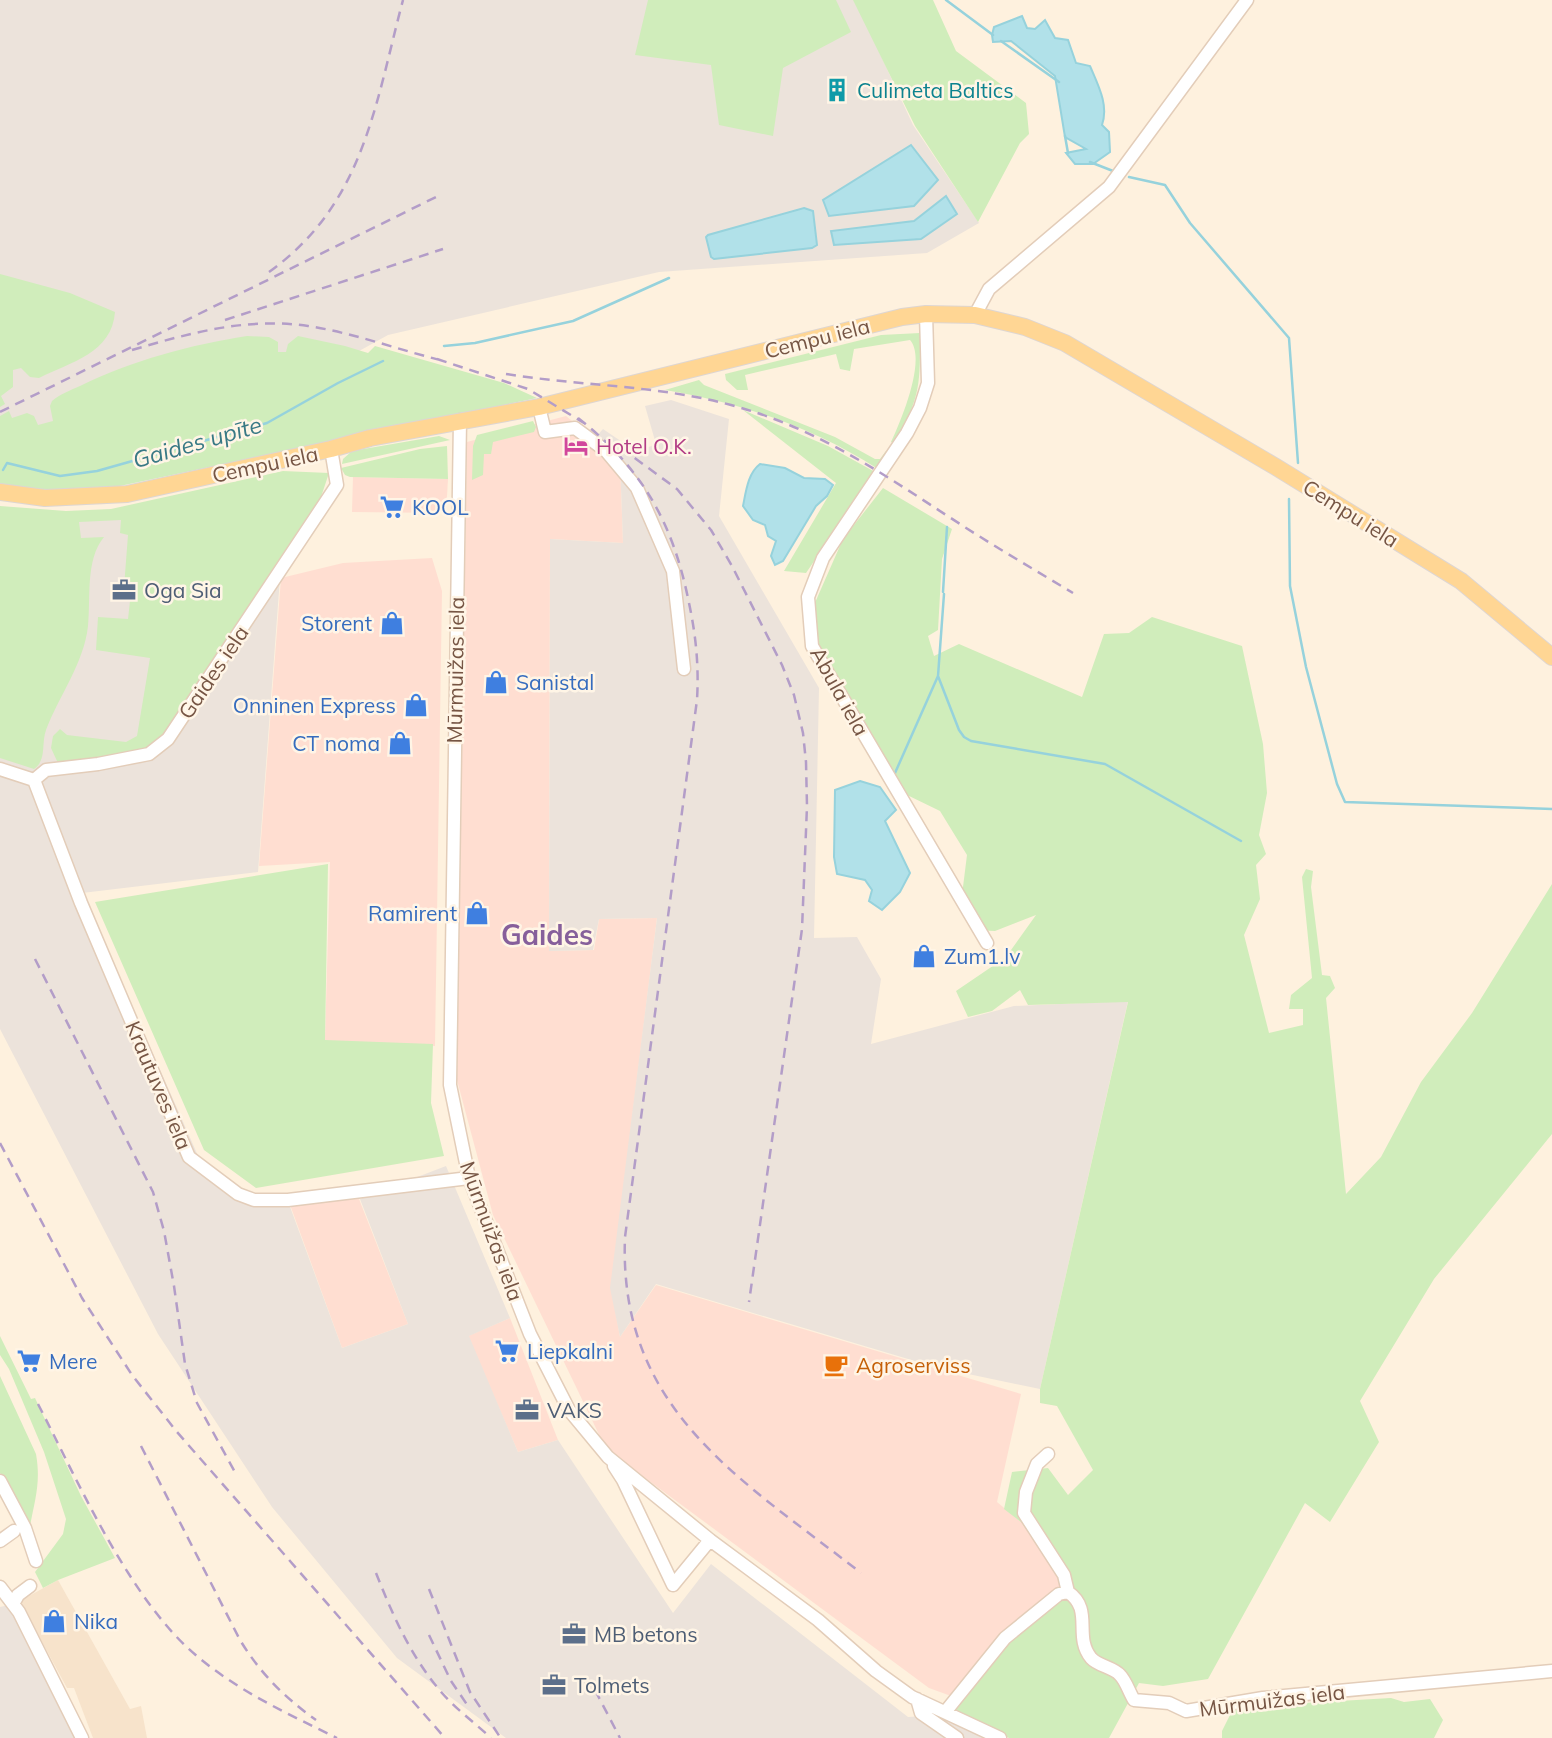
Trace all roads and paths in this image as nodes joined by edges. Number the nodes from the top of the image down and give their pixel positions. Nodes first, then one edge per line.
1 (1247, 0) edge
2 (926, 314) junction
3 (975, 315) junction
4 (540, 407) junction
5 (460, 420) junction
6 (331, 449) junction
7 (0, 492) edge
8 (1552, 657) edge
9 (684, 669) dead end
10 (0, 769) edge
11 (34, 780) junction
12 (986, 943) dead end
13 (469, 1178) junction
14 (1048, 1454) dead end
15 (608, 1457) junction
16 (0, 1481) edge
17 (14, 1531) dead end
18 (710, 1540) junction
19 (0, 1541) edge
20 (36, 1561) dead end
21 (30, 1586) dead end
22 (0, 1587) edge
23 (1068, 1592) junction
24 (6, 1601) edge
25 (1552, 1671) edge
26 (917, 1699) junction
27 (946, 1711) junction
28 (82, 1738) edge
29 (957, 1738) edge
30 (1000, 1738) edge

1 - 3 street
2 - 3 main road, Cempu iela
2 - 4 main road, Cempu iela
2 - 12 street, Abula iela
3 - 8 main road, Cempu iela
4 - 5 main road, Cempu iela
4 - 9 street
5 - 6 main road, Cempu iela
5 - 13 street, Mūrmuižas iela
6 - 7 main road, Cempu iela
6 - 11 street, Gaides iela
10 - 11 street
11 - 13 street, Krautuves iela
13 - 15 street, Mūrmuižas iela
14 - 23 street, Mūrmuižas iela
15 - 18 street, Mūrmuižas iela
15 - 18 street
16 - 20 street
17 - 19 street
18 - 26 street, Mūrmuižas iela
21 - 24 street
22 - 24 street
23 - 25 street, Mūrmuižas iela
23 - 27 street
24 - 28 street
26 - 27 street, Mūrmuižas iela
26 - 29 street, Mūrmuižas iela
27 - 30 street, Mūrmuižas iela

